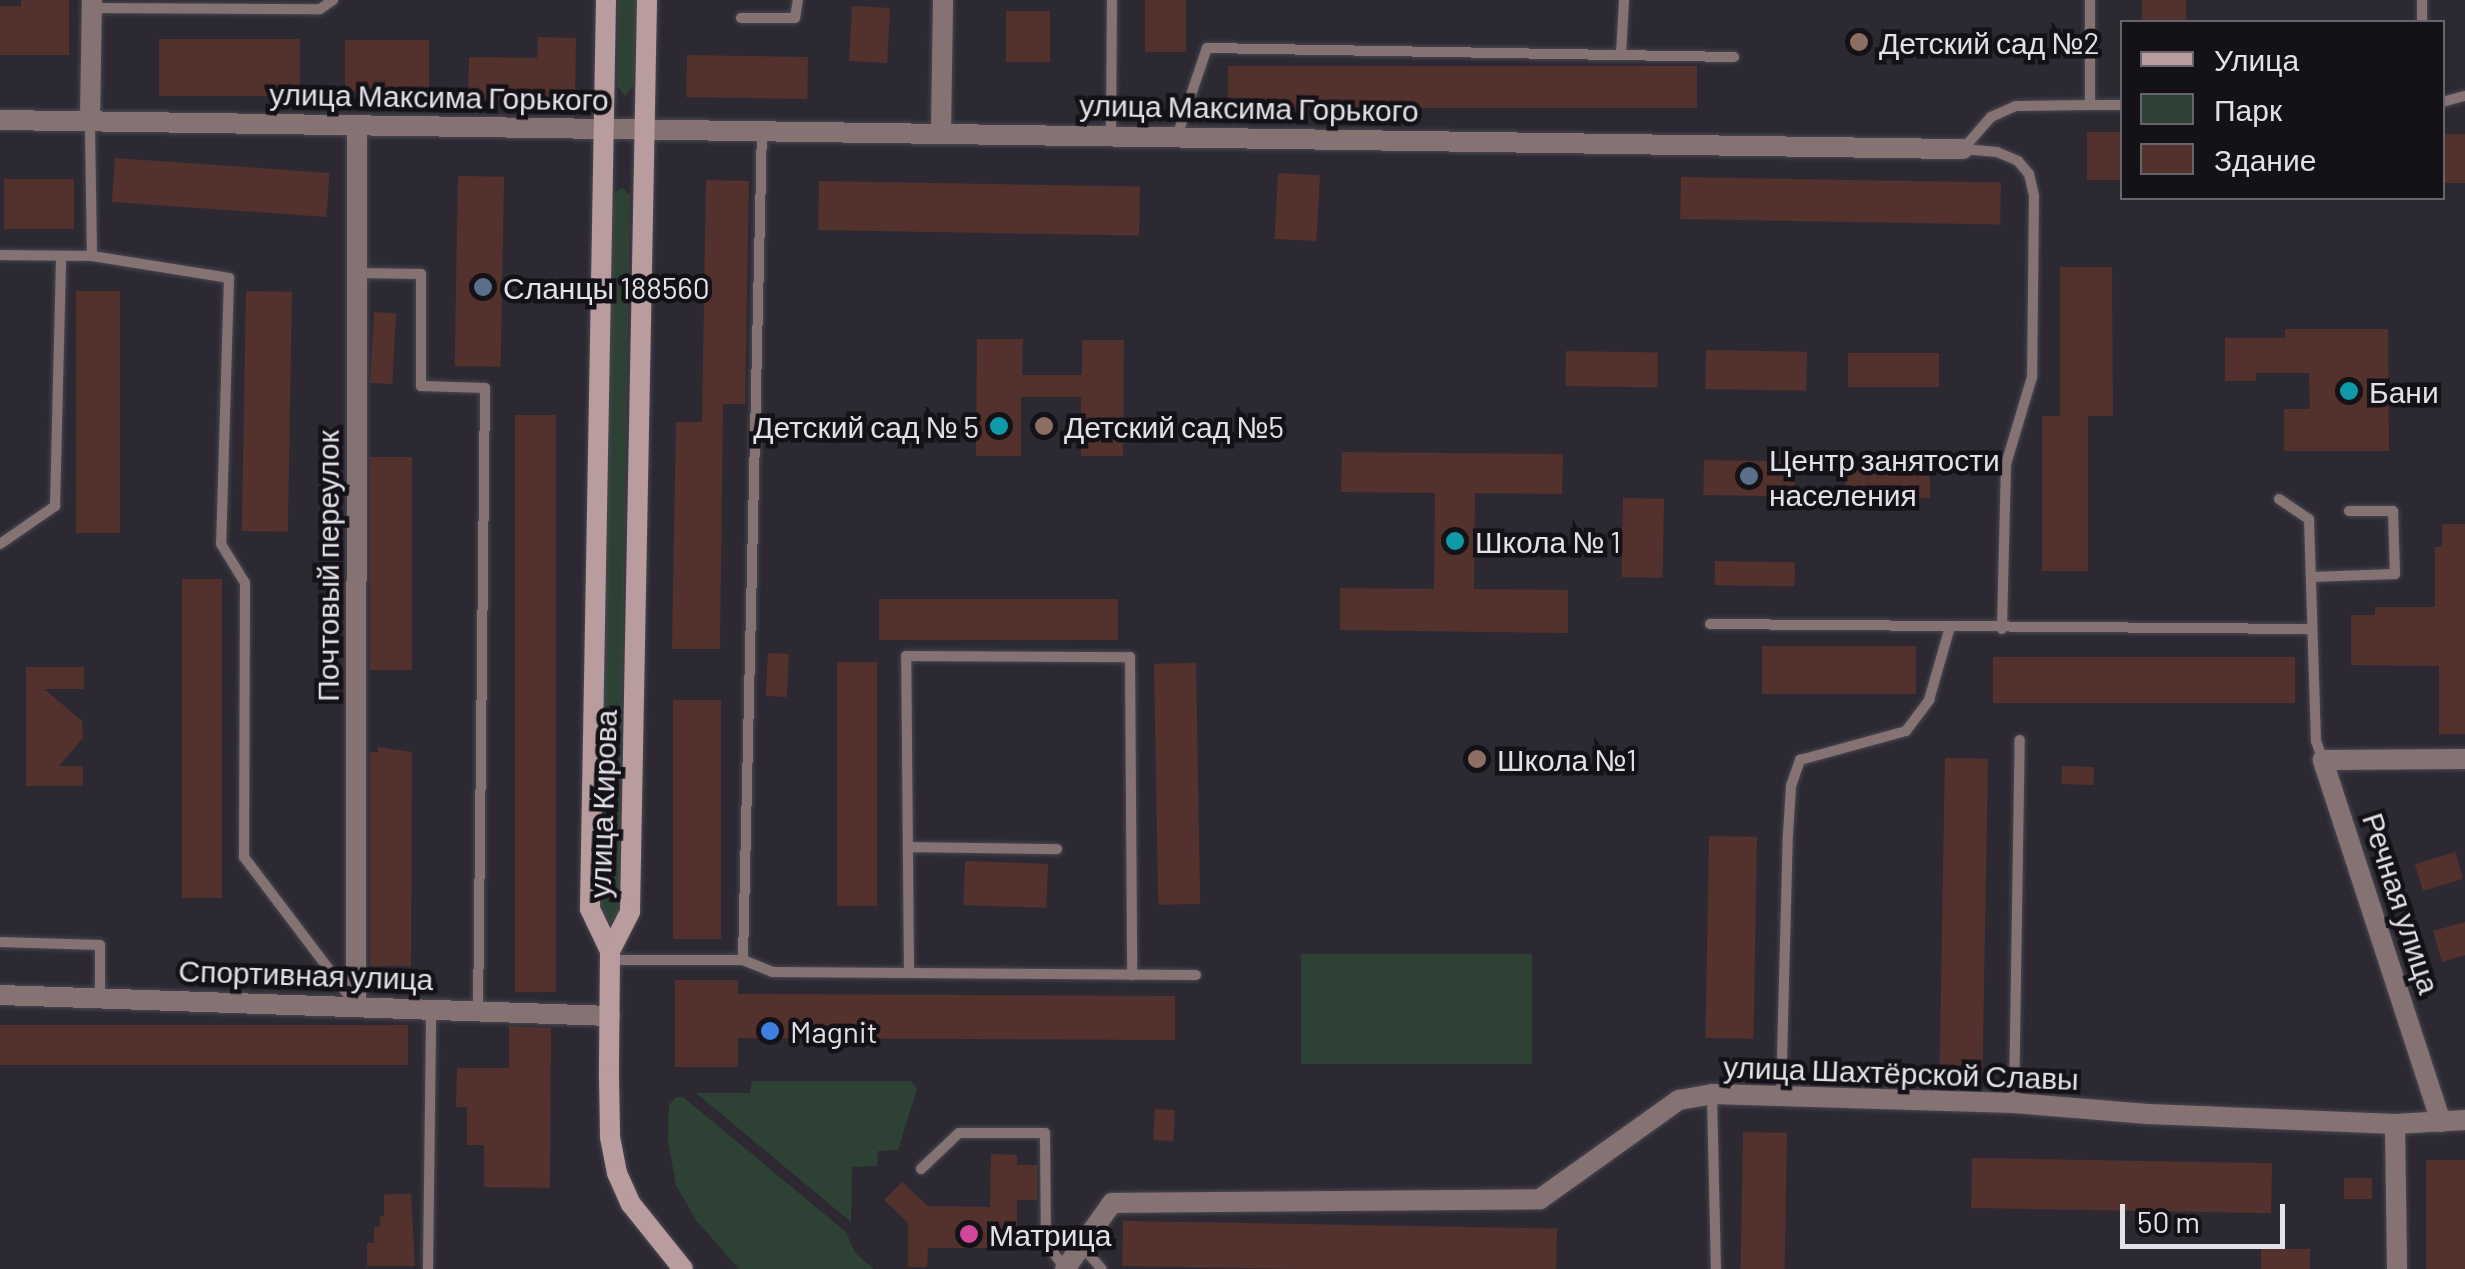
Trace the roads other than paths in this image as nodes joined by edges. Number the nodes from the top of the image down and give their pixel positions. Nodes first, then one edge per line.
1 (333, 0) edge
2 (606, 0) edge
3 (648, 0) edge
4 (798, 0) edge
5 (943, 0) edge
6 (1112, 0) edge
7 (1624, 0) edge
8 (2090, 0) edge
9 (92, 4) edge
10 (741, 18) dead end
11 (1621, 54) junction
12 (1734, 57) dead end
13 (2090, 105) junction
14 (2120, 105) edge
15 (0, 120) edge
16 (90, 122) junction
17 (357, 126) junction
18 (604, 128) junction
19 (646, 128) junction
20 (762, 129) junction
21 (941, 131) junction
22 (1111, 134) junction
23 (1177, 136) junction
24 (1963, 149) junction
25 (0, 255) edge
26 (61, 256) junction
27 (92, 256) junction
28 (356, 272) junction
29 (2278, 499) dead end
30 (2349, 511) dead end
31 (0, 544) edge
32 (2311, 577) junction
33 (1710, 624) dead end
34 (1950, 628) junction
35 (2002, 629) junction
36 (2312, 629) junction
37 (2020, 740) dead end
38 (2324, 760) junction
39 (2465, 760) edge
40 (908, 846) junction
41 (1057, 849) dead end
42 (0, 942) edge
43 (610, 955) junction
44 (743, 960) junction
45 (909, 973) junction
46 (1132, 976) junction
47 (1196, 976) dead end
48 (0, 995) edge
49 (100, 996) junction
50 (356, 1005) junction
51 (431, 1009) junction
52 (478, 1011) junction
53 (610, 1016) junction
54 (1712, 1094) junction
55 (1781, 1096) junction
56 (2014, 1103) junction
57 (2465, 1120) edge
58 (2441, 1122) junction
59 (2395, 1124) junction
60 (922, 1168) dead end
61 (1079, 1244) junction
62 (428, 1269) edge
63 (684, 1269) edge
64 (1065, 1269) edge
65 (1102, 1269) edge
66 (1716, 1269) edge
67 (2397, 1269) edge

1 - 9 lane
2 - 18 main road, улица Кирова
3 - 19 main road, улица Кирова
4 - 10 lane
5 - 21 street
6 - 22 lane
7 - 11 lane
8 - 13 lane
9 - 16 street
11 - 12 lane
11 - 23 lane
13 - 14 lane
13 - 24 lane
15 - 16 street, улица Максима Горького
16 - 17 street, улица Максима Горького
16 - 27 lane
17 - 18 street, улица Максима Горького
17 - 28 street, Почтовый переулок
18 - 19 street, улица Максима Горького
18 - 43 main road, улица Кирова
19 - 20 street, улица Максима Горького
19 - 43 main road, улица Кирова
20 - 21 street, улица Максима Горького
20 - 44 lane
21 - 22 street, улица Максима Горького
22 - 23 street, улица Максима Горького
23 - 24 street, улица Максима Горького
24 - 35 lane, улица Максима Горького
25 - 26 lane
26 - 27 lane
26 - 31 lane
27 - 50 lane
28 - 50 street, Почтовый переулок
28 - 52 lane
29 - 32 lane
30 - 32 lane
32 - 36 lane
33 - 34 lane
34 - 35 lane
34 - 55 lane
35 - 36 lane
36 - 38 lane
37 - 56 lane
38 - 39 street
38 - 58 street, Речная улица
40 - 41 lane
40 - 45 lane
40 - 46 lane
42 - 49 lane
43 - 44 lane
43 - 53 main road
44 - 45 lane
45 - 46 lane
46 - 47 lane
48 - 49 street, Спортивная улица
49 - 50 street, Спортивная улица
50 - 51 street, Спортивная улица
51 - 52 street, Спортивная улица
51 - 62 lane
52 - 53 street, Спортивная улица
53 - 63 main road
54 - 55 street, улица Шахтёрской Славы
54 - 61 street, улица Шахтёрской Славы
54 - 66 lane
55 - 56 street, улица Шахтёрской Славы
56 - 59 street, улица Шахтёрской Славы
57 - 58 street, улица Шахтёрской Славы
58 - 59 street, улица Шахтёрской Славы
59 - 67 street
60 - 64 lane
61 - 64 street, улица Шахтёрской Славы
61 - 65 lane

